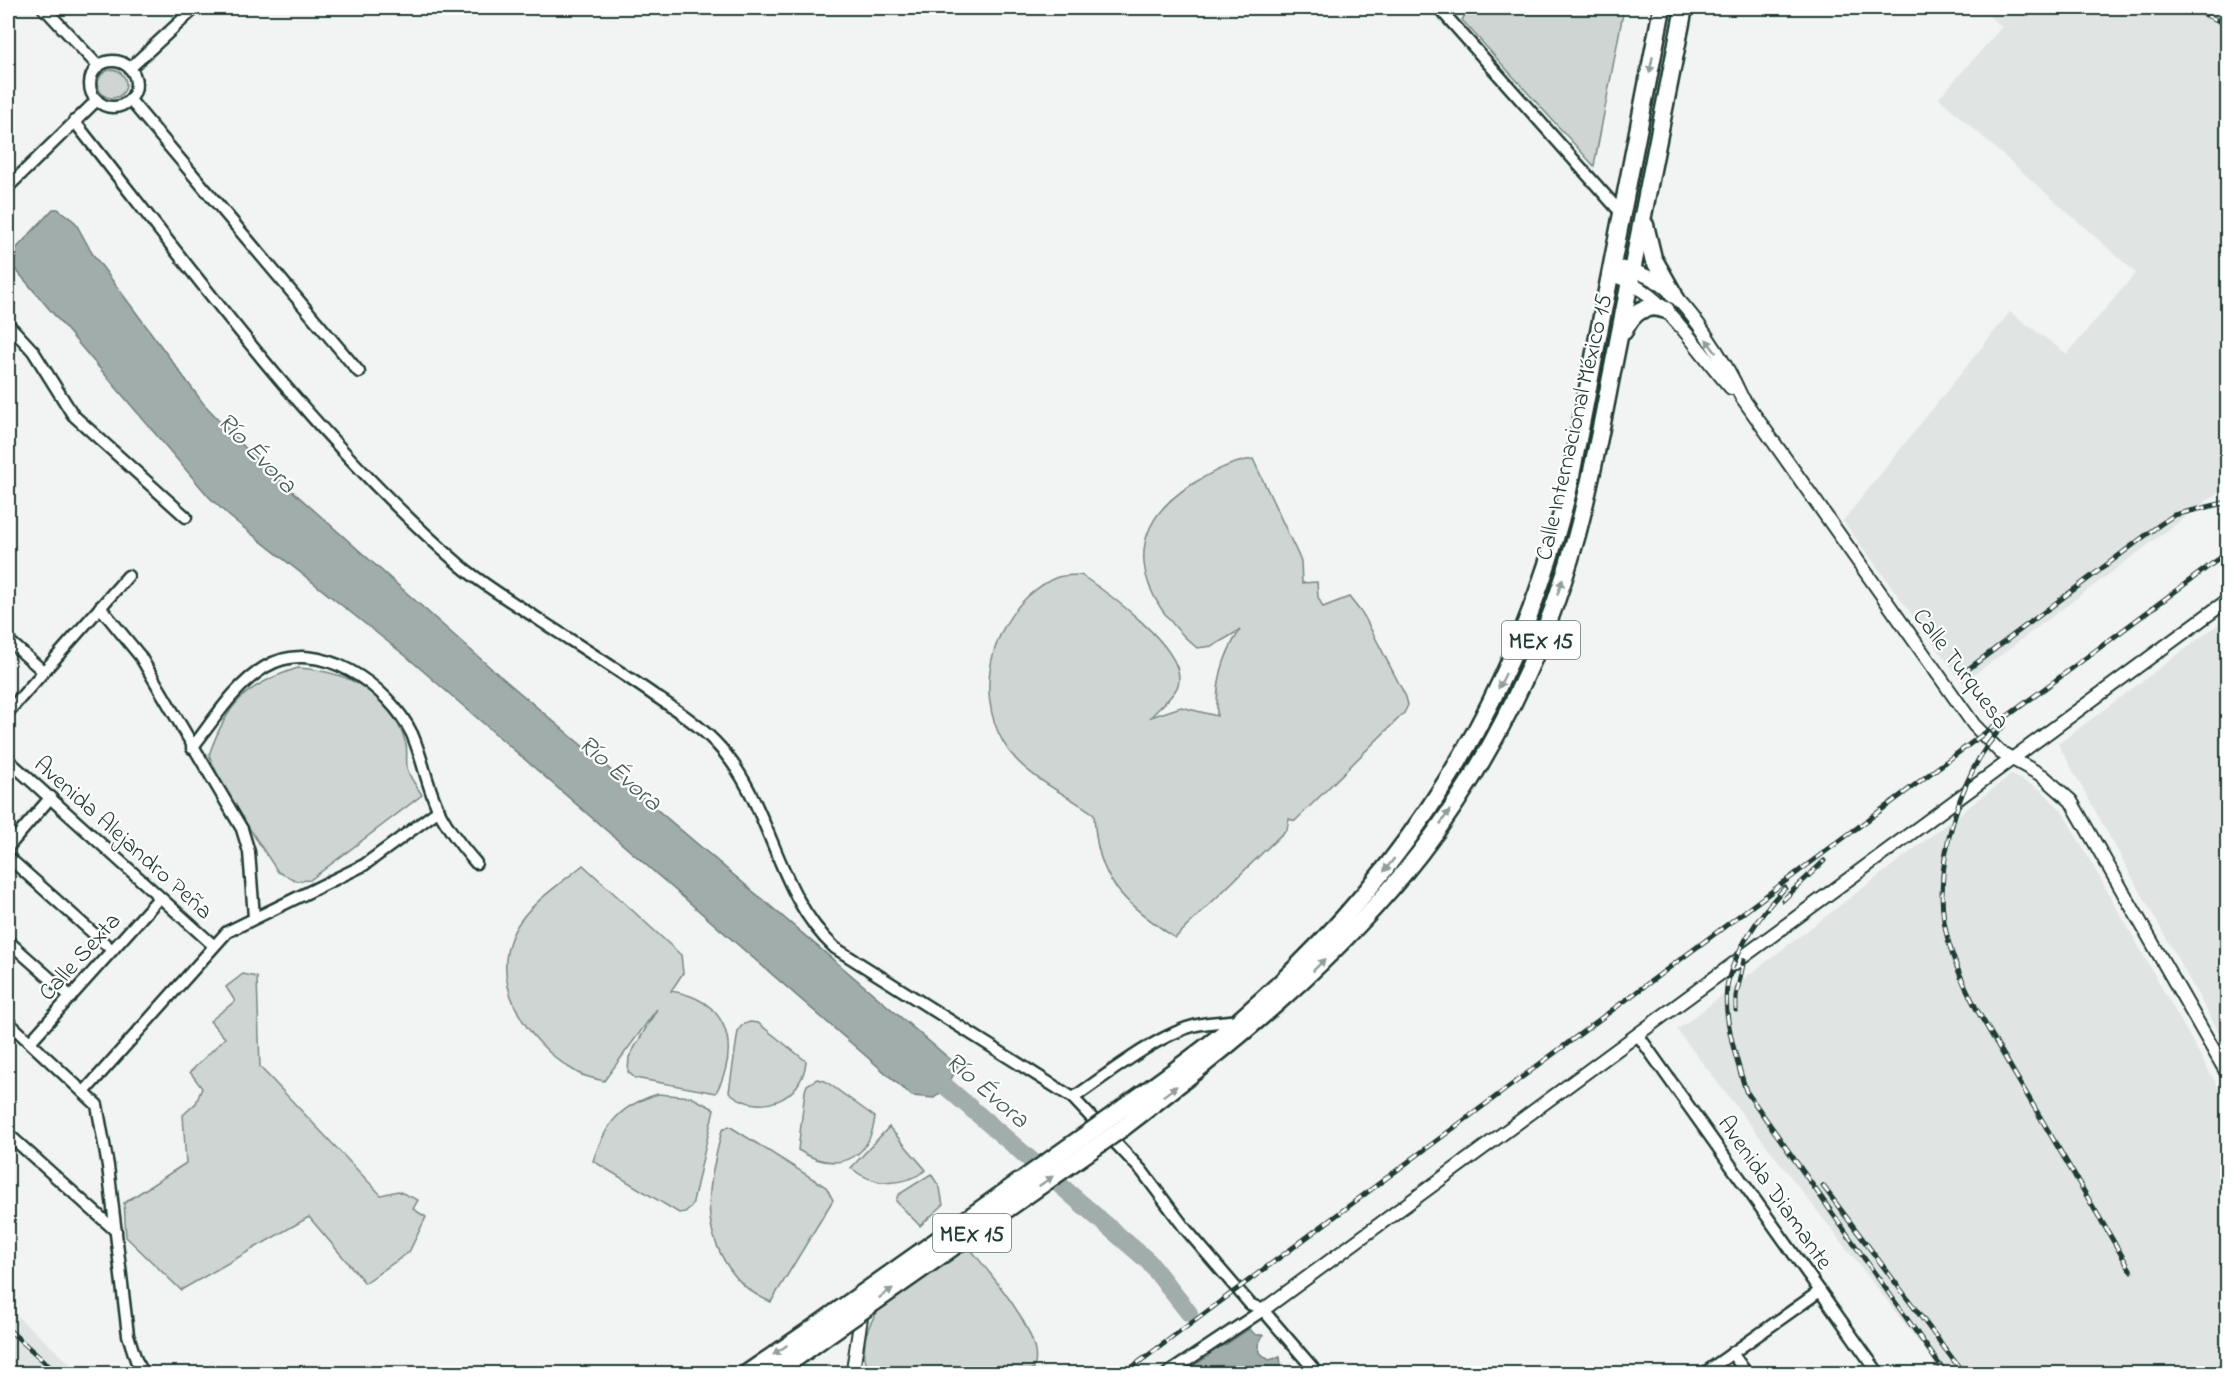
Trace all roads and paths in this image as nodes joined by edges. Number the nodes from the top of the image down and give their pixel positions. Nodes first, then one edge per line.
1 (195, 8) edge
2 (1439, 8) edge
3 (1662, 8) edge
4 (1684, 8) edge
5 (45, 9) edge
6 (98, 66) junction
7 (130, 68) junction
8 (97, 100) junction
9 (130, 100) junction
10 (74, 121) junction
11 (8, 187) edge
12 (1622, 214) junction
13 (1644, 216) junction
14 (1611, 270) junction
15 (1632, 275) junction
16 (1670, 302) junction
17 (8, 324) edge
18 (1617, 348) junction
19 (359, 372) dead end
20 (186, 517) dead end
21 (128, 576) dead end
22 (2228, 600) edge
23 (100, 608) junction
24 (8, 640) edge
25 (43, 672) junction
26 (8, 712) edge
27 (192, 748) junction
28 (8, 759) edge
29 (2011, 760) junction
30 (51, 797) junction
31 (439, 810) junction
32 (8, 847) edge
33 (8, 856) edge
34 (476, 863) dead end
35 (159, 898) junction
36 (254, 917) junction
37 (8, 941) edge
38 (213, 945) junction
39 (112, 950) junction
40 (70, 997) junction
41 (1239, 1020) junction
42 (8, 1022) edge
43 (1638, 1035) junction
44 (30, 1042) junction
45 (2228, 1075) edge
46 (85, 1091) junction
47 (1073, 1098) junction
48 (1119, 1120) junction
49 (8, 1134) edge
50 (116, 1231) junction
51 (1820, 1291) junction
52 (1263, 1310) junction
53 (862, 1311) junction
54 (818, 1333) junction
55 (1732, 1353) junction
56 (144, 1374) edge
57 (746, 1374) edge
58 (774, 1374) edge
59 (848, 1374) edge
60 (1167, 1374) edge
61 (1318, 1374) edge
62 (1703, 1374) edge
63 (1747, 1374) edge
64 (1879, 1374) edge

1 - 7 street
2 - 12 street
3 -> 12 main road, Calle Internacional México 15 / MEX 15
4 - 13 main road, Calle Internacional México 15 / MEX 15
5 - 6 street
6 - 7 street
6 - 8 street
7 - 9 street
8 - 9 street
8 - 10 street
9 - 19 street
10 - 11 street
10 - 47 street
12 - 14 main road, Calle Internacional México 15 / MEX 15
13 - 15 main road, Calle Internacional México 15 / MEX 15
13 - 16 main road
14 - 15 street, Calle Turquesa
14 -> 41 main road, Calle Internacional México 15 / MEX 15
15 - 16 street, Calle Turquesa
15 - 18 main road, Calle Internacional México 15 / MEX 15
16 - 18 main road
16 - 29 street, Calle Turquesa
17 - 20 street
48 -> 18 main road, Calle Internacional México 15 / MEX 15
21 - 23 street
22 - 29 street
23 - 25 street
23 - 27 street
24 - 25 street
25 - 26 street
27 - 31 street
27 - 36 street
28 - 30 street, Avenida Alejandro Peña
29 - 43 street
29 - 45 street, Calle Turquesa
30 - 32 street
30 - 35 street, Avenida Alejandro Peña
31 - 34 street
31 - 36 street
33 - 39 street
35 - 38 street, Avenida Alejandro Peña
35 - 39 street, Calle Sexta
36 - 38 street
37 - 40 street
38 - 46 street
39 - 40 street, Calle Sexta
40 - 44 street, Calle Sexta
41 - 47 street
41 - 48 main road, Calle Internacional México 15 / MEX 15
42 - 44 street
43 - 51 street, Avenida Diamante
43 - 52 street
44 - 46 street
46 - 50 street
47 - 52 street
53 -> 48 main road, MEX 15, bridge
48 - 54 main road, MEX 15, bridge
49 - 50 street
50 - 56 street
51 - 55 street
51 - 64 street, Avenida Diamante
52 - 60 street
52 - 61 street
53 - 54 main road, MEX 15, bridge
53 - 59 street
54 -> 57 main road, MEX 15
54 - 58 main road, MEX 15
55 - 62 street
55 - 63 street

